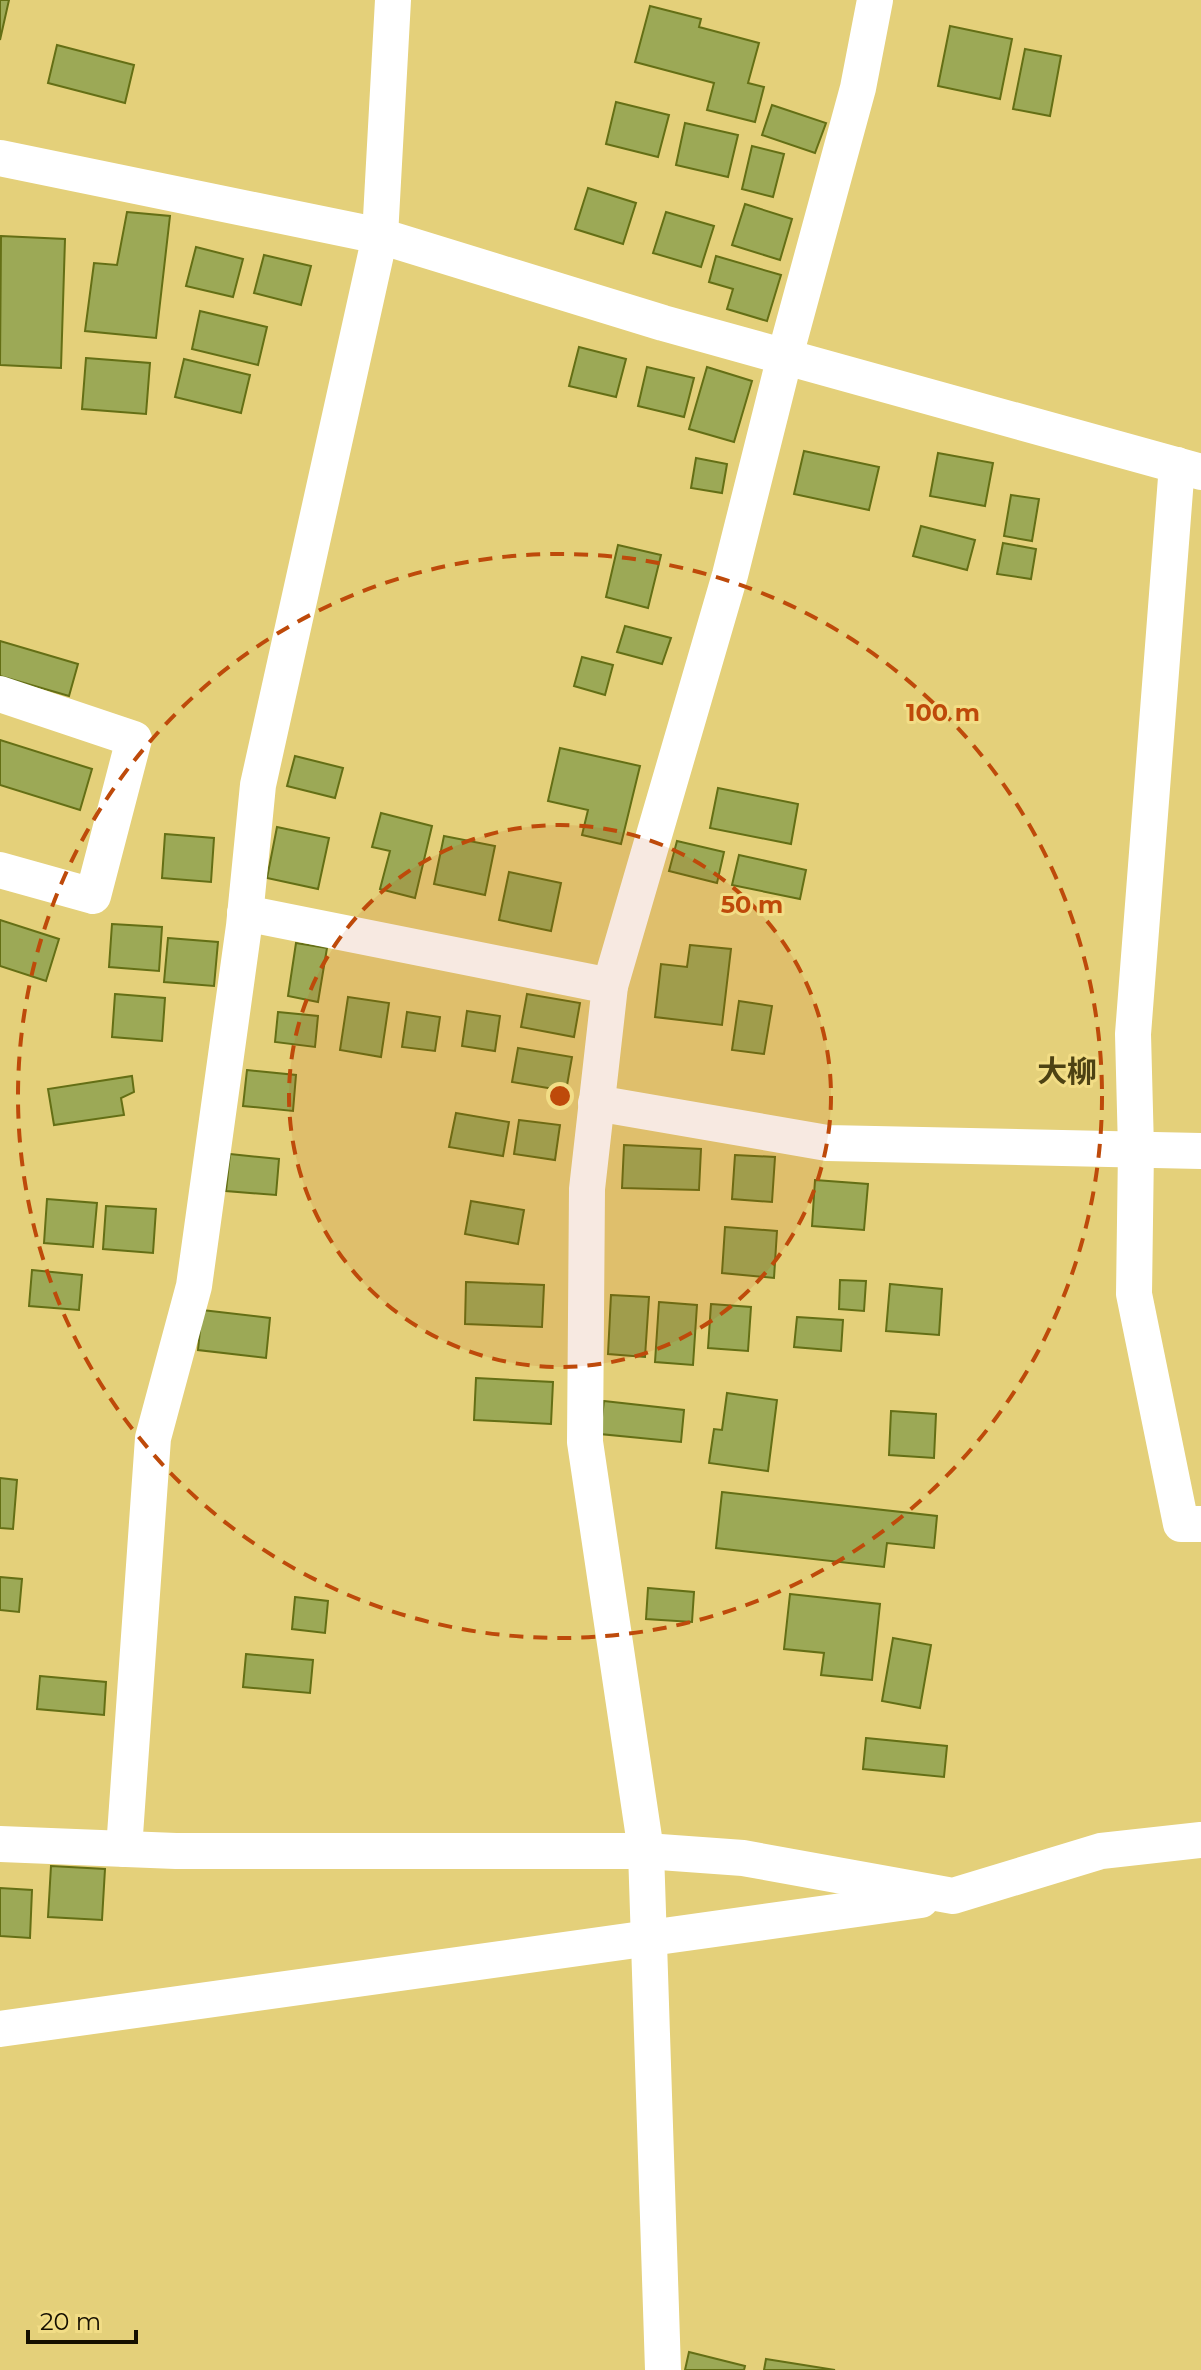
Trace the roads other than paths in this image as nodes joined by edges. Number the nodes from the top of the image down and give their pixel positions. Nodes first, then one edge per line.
1 (393, 0) edge
2 (875, 0) edge
3 (0, 158) edge
4 (380, 236) junction
5 (785, 356) junction
6 (1189, 468) edge
7 (0, 694) edge
8 (0, 870) edge
9 (245, 913) junction
10 (610, 986) junction
11 (596, 1103) junction
12 (1136, 1149) junction
13 (1201, 1151) edge
14 (1201, 1524) edge
15 (1201, 1840) edge
16 (0, 1844) edge
17 (124, 1849) junction
18 (646, 1851) junction
19 (953, 1896) junction
20 (648, 1939) junction
21 (0, 2029) edge
22 (663, 2370) edge

1 - 4 street
2 - 5 street
3 - 4 street
4 - 5 street
4 - 9 street
5 - 6 street
5 - 10 street
6 - 12 street
7 - 8 street
9 - 10 street
9 - 17 street
10 - 11 street
11 - 12 street
11 - 18 street
12 - 13 street
12 - 14 street
15 - 19 street
16 - 17 street
17 - 18 street
18 - 19 street
18 - 20 street
19 - 20 street
20 - 21 street
20 - 22 street

